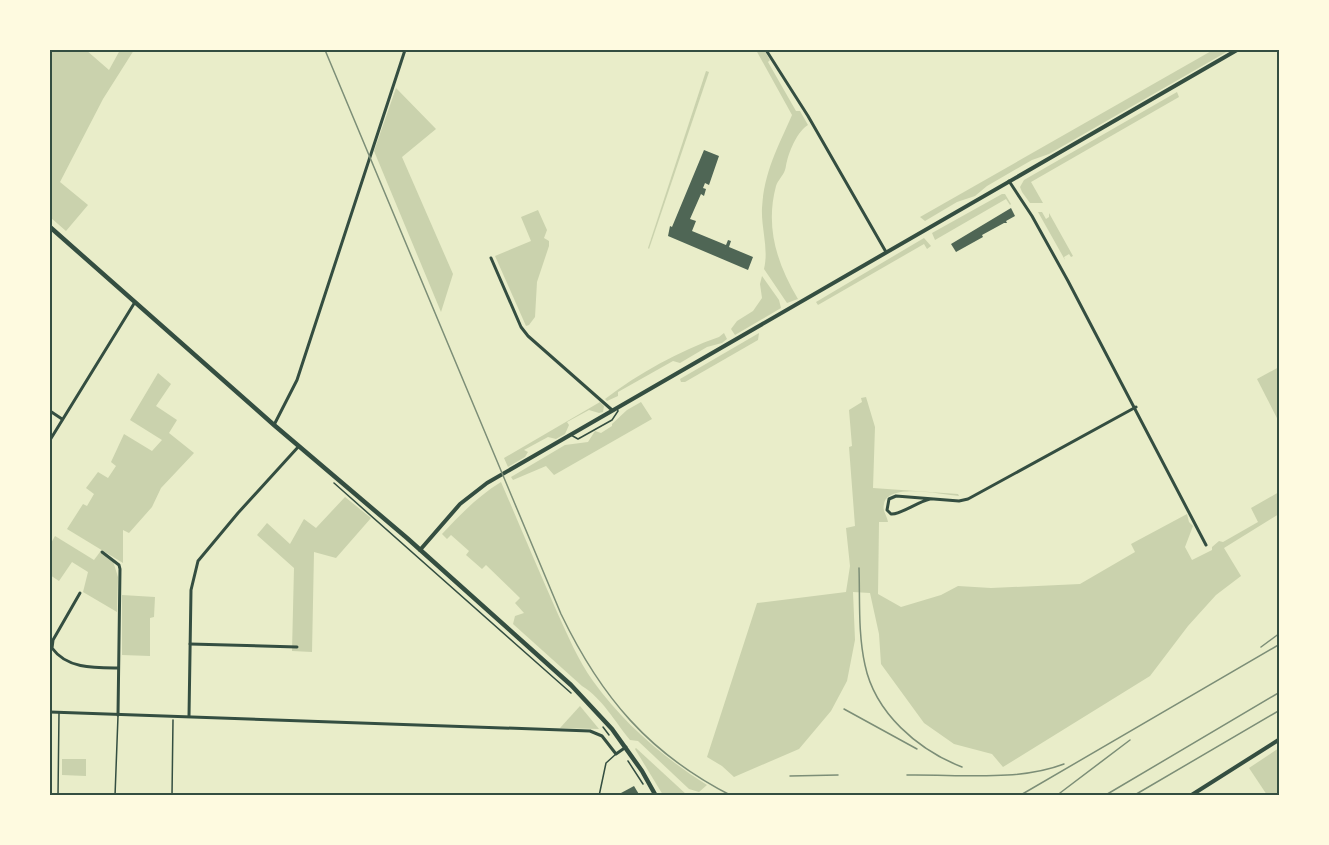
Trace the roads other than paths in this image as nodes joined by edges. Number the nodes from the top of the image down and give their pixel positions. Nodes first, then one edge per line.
1 (405, 50) edge
2 (766, 50) edge
3 (1237, 50) edge
4 (1009, 181) junction
5 (50, 227) edge
6 (886, 252) junction
7 (491, 258) dead end
8 (135, 302) junction
9 (617, 407) junction
10 (1136, 407) junction
11 (612, 410) junction
12 (50, 411) edge
13 (62, 419) junction
14 (274, 424) junction
15 (570, 434) junction
16 (50, 440) edge
17 (299, 446) junction
18 (930, 499) junction
19 (1206, 545) dead end
20 (420, 550) junction
21 (102, 552) dead end
22 (80, 592) dead end
23 (190, 644) junction
24 (297, 647) dead end
25 (118, 668) junction
26 (50, 712) edge
27 (59, 712) junction
28 (118, 715) junction
29 (189, 716) junction
30 (1280, 739) edge
31 (626, 747) junction
32 (616, 754) junction
33 (58, 795) edge
34 (115, 795) edge
35 (599, 795) edge
36 (656, 795) edge
37 (1190, 795) edge

1 - 14 street
2 - 6 street
3 - 4 street
4 - 6 street
4 - 10 street
5 - 8 main road
6 - 9 street
7 - 11 street
8 - 13 street
8 - 14 main road
9 - 11 street
9 - 15 lane
10 - 18 street
10 - 19 street
11 - 15 street
12 - 13 street
13 - 16 street
14 - 17 main road
15 - 20 street
17 - 20 main road
17 - 23 street
18 - 18 street
20 - 31 main road
21 - 25 street
22 - 25 street
23 - 24 street
23 - 29 street
25 - 28 street
26 - 27 street
27 - 28 street
27 - 33 lane
28 - 29 street
28 - 34 lane
29 - 32 street
30 - 37 street
31 - 32 street
31 - 36 main road
32 - 35 lane

